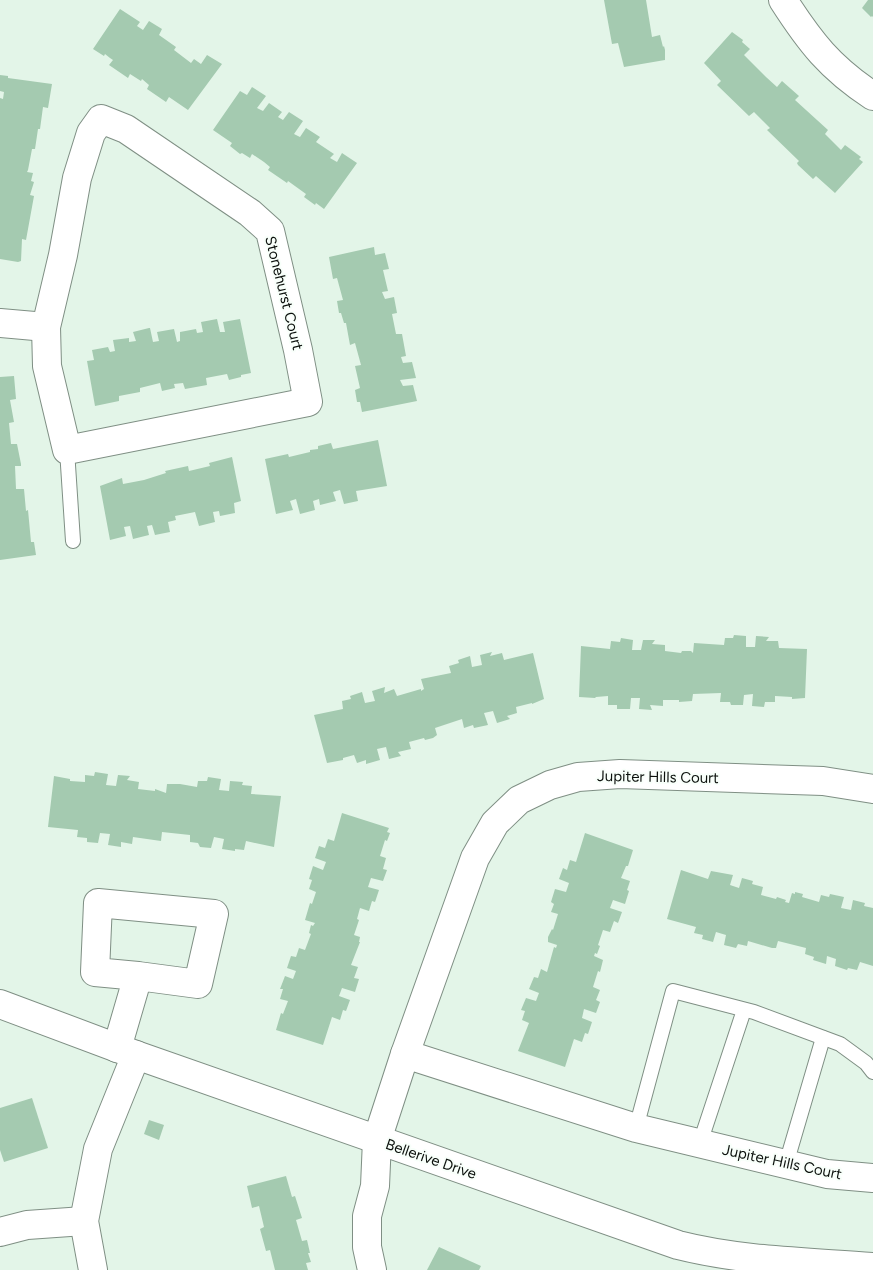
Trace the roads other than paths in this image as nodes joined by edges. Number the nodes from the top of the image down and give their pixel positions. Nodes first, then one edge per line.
1 (783, 0) edge
2 (873, 96) edge
3 (0, 323) edge
4 (46, 327) junction
5 (67, 450) junction
6 (73, 541) dead end
7 (873, 789) edge
8 (138, 976) junction
9 (0, 1004) edge
10 (744, 1010) junction
11 (823, 1038) junction
12 (126, 1051) junction
13 (406, 1054) junction
14 (873, 1072) edge
15 (636, 1128) junction
16 (378, 1140) junction
17 (700, 1143) junction
18 (786, 1164) junction
19 (873, 1178) edge
20 (84, 1221) junction
21 (0, 1232) edge
22 (826, 1267) edge
23 (873, 1267) edge
24 (93, 1270) edge
25 (372, 1270) edge

1 - 2 street
3 - 4 street
4 - 5 street, Stonehurst Court
4 - 5 street, Stonehurst Court
5 - 6 lane
7 - 13 street, Jupiter Hills Court
8 - 8 street
8 - 12 street
9 - 12 street, Bellerive Drive
10 - 11 lane
10 - 15 lane
10 - 17 lane
11 - 14 lane
11 - 18 lane
12 - 16 street, Bellerive Drive
12 - 20 street
13 - 15 street, Jupiter Hills Court
13 - 16 street, Jupiter Hills Court
15 - 17 street, Jupiter Hills Court
16 - 22 street, Bellerive Drive
16 - 25 street, Jupiter Hills Court
17 - 18 street, Jupiter Hills Court
18 - 19 street, Jupiter Hills Court
20 - 21 street
20 - 24 street
22 - 23 street, Bellerive Drive

